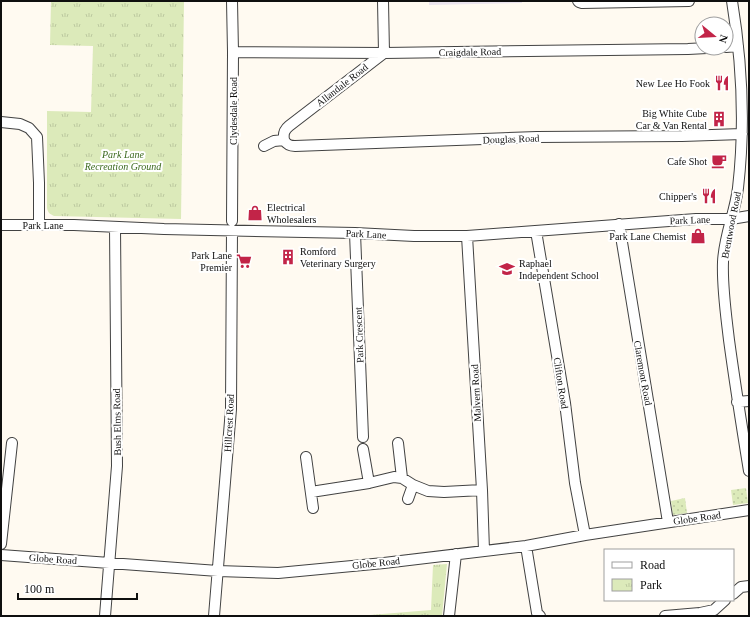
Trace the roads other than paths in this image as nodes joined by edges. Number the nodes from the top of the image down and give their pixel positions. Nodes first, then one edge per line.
1 (232, 1) edge
2 (383, 1) edge
3 (578, 1) edge
4 (689, 1) edge
5 (732, 1) edge
6 (734, 46) edge
7 (738, 46) junction
8 (694, 49) edge
9 (233, 52) junction
10 (384, 53) junction
11 (745, 89) edge
12 (1, 122) edge
13 (742, 134) junction
14 (284, 140) junction
15 (264, 146) dead end
16 (749, 216) edge
17 (731, 219) junction
18 (619, 224) junction
19 (1, 225) edge
20 (39, 225) junction
21 (232, 226) junction
22 (115, 227) junction
23 (536, 231) junction
24 (355, 233) junction
25 (467, 236) junction
26 (749, 401) edge
27 (737, 402) junction
28 (363, 437) dead end
29 (12, 443) dead end
30 (398, 443) dead end
31 (363, 449) dead end
32 (306, 457) dead end
33 (749, 471) edge
34 (402, 478) junction
35 (369, 484) junction
36 (413, 485) junction
37 (482, 490) junction
38 (311, 492) junction
39 (408, 499) dead end
40 (4, 500) edge
41 (313, 508) dead end
42 (749, 510) edge
43 (668, 522) junction
44 (585, 535) junction
45 (1, 544) edge
46 (526, 546) junction
47 (484, 551) junction
48 (456, 554) junction
49 (1, 555) edge
50 (109, 562) junction
51 (218, 571) junction
52 (749, 586) edge
53 (734, 593) edge
54 (724, 601) edge
55 (105, 616) edge
56 (214, 616) edge
57 (449, 616) edge
58 (540, 616) edge
59 (665, 616) edge

1 - 9 street, Clydesdale Road
2 - 10 street
3 - 4 street
5 - 7 street, Brentwood Road
6 - 7 street
7 - 11 street, Brentwood Road
8 - 10 street, Craigdale Road
9 - 10 street, Craigdale Road
9 - 21 street, Clydesdale Road
10 - 14 street, Allandale Road
11 - 13 street, Brentwood Road
12 - 20 street
13 - 14 street, Douglas Road
13 - 17 street, Brentwood Road
14 - 15 street
16 - 17 street, Park Lane
17 - 18 street, Park Lane
17 - 27 street, Brentwood Road
18 - 23 street, Park Lane
18 - 43 street, Claremont Road
19 - 20 street, Park Lane
20 - 22 street, Park Lane
21 - 22 street, Park Lane
21 - 24 street, Park Lane
21 - 51 street, Hillcrest Road
22 - 50 street, Bush Elms Road
23 - 25 street, Park Lane
23 - 44 street, Clifton Road
24 - 25 street, Park Lane
24 - 28 street, Park Crescent
25 - 37 street, Malvern Road
26 - 27 street
27 - 33 street, Brentwood Road
29 - 40 street
30 - 34 street
31 - 35 street
32 - 38 street
34 - 35 street
34 - 36 street
35 - 38 street
36 - 37 street
36 - 39 street
37 - 47 street, Malvern Road
38 - 41 street
40 - 45 street
42 - 43 street, Globe Road
43 - 44 street, Globe Road
44 - 46 street, Globe Road
46 - 47 street, Globe Road
46 - 58 street
47 - 48 street, Globe Road
48 - 51 street, Globe Road
48 - 57 street
49 - 50 street, Globe Road
50 - 51 street, Globe Road
50 - 55 street, Bush Elms Road
51 - 56 street, Hillcrest Road
52 - 53 street
54 - 59 street

